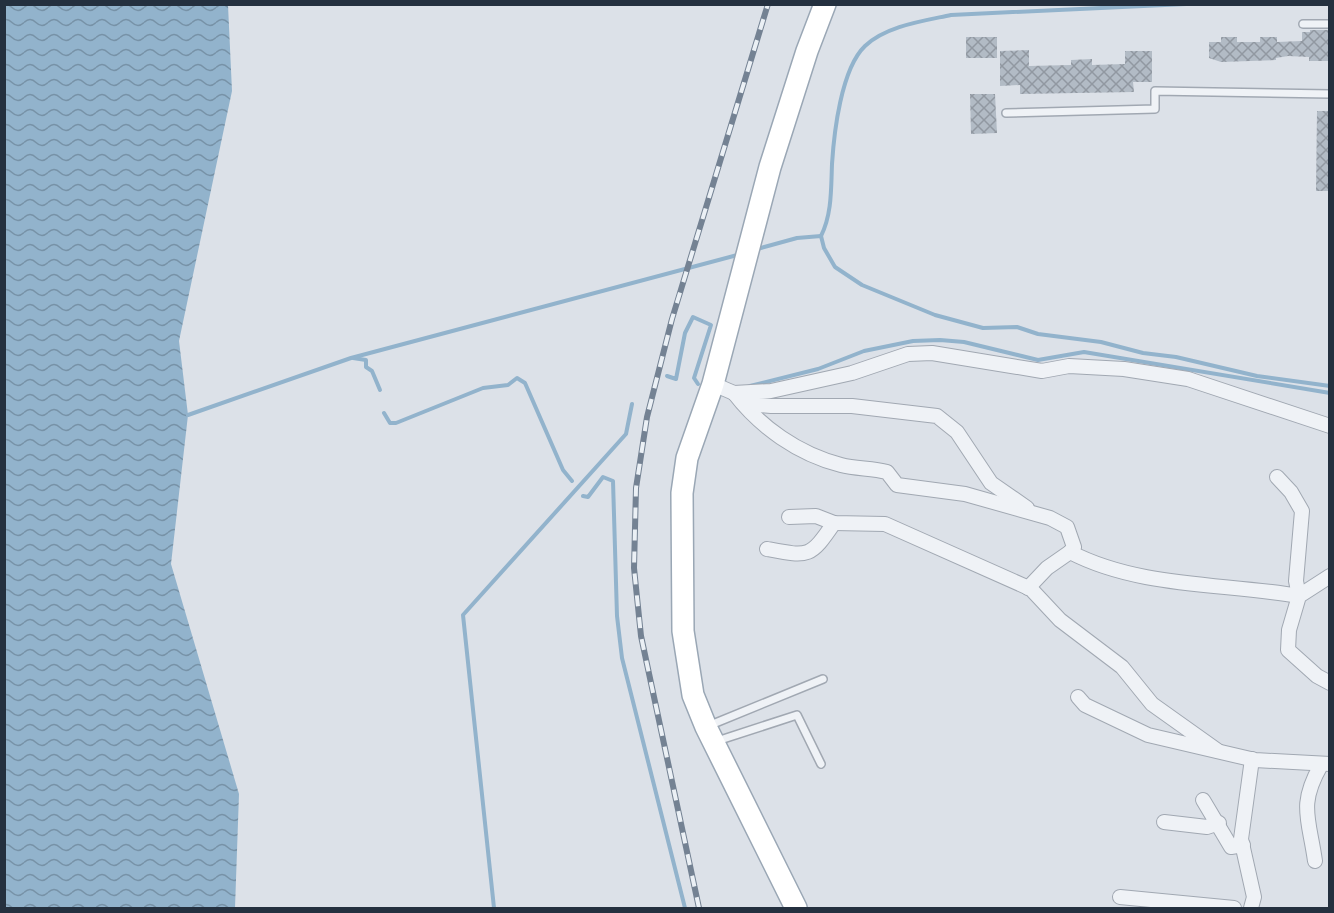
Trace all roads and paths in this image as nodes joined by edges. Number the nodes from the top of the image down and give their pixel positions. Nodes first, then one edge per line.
1 (825, 4) edge
2 (1303, 24) dead end
3 (1329, 24) edge
4 (1329, 94) edge
5 (1006, 113) dead end
6 (713, 384) junction
7 (734, 393) junction
8 (1329, 426) edge
9 (1277, 477) dead end
10 (1032, 513) junction
11 (789, 517) dead end
12 (834, 523) junction
13 (768, 549) dead end
14 (1070, 552) junction
15 (1329, 576) edge
16 (1028, 588) junction
17 (1299, 596) junction
18 (823, 679) dead end
19 (1329, 683) edge
20 (1078, 697) dead end
21 (710, 734) junction
22 (1218, 751) junction
23 (1252, 759) junction
24 (821, 764) dead end
25 (1325, 765) edge
26 (1203, 800) dead end
27 (1164, 822) dead end
28 (1219, 823) junction
29 (1243, 845) junction
30 (1315, 861) dead end
31 (1120, 897) dead end
32 (796, 909) edge
33 (1234, 909) edge
34 (1251, 909) edge

1 - 6 main road
2 - 3 lane
4 - 5 lane
6 - 7 street
6 - 21 main road
7 - 8 street
7 - 10 street
7 - 10 street
9 - 17 street
10 - 14 street
11 - 12 street
12 - 13 street
12 - 16 street
14 - 16 street
14 - 17 street
15 - 17 street
16 - 22 street
17 - 19 street
18 - 21 lane
20 - 22 street
21 - 24 lane
21 - 32 main road
22 - 23 street
23 - 25 street
23 - 29 street
25 - 30 street
26 - 28 street
27 - 28 street
28 - 29 street
29 - 34 street
31 - 33 street

